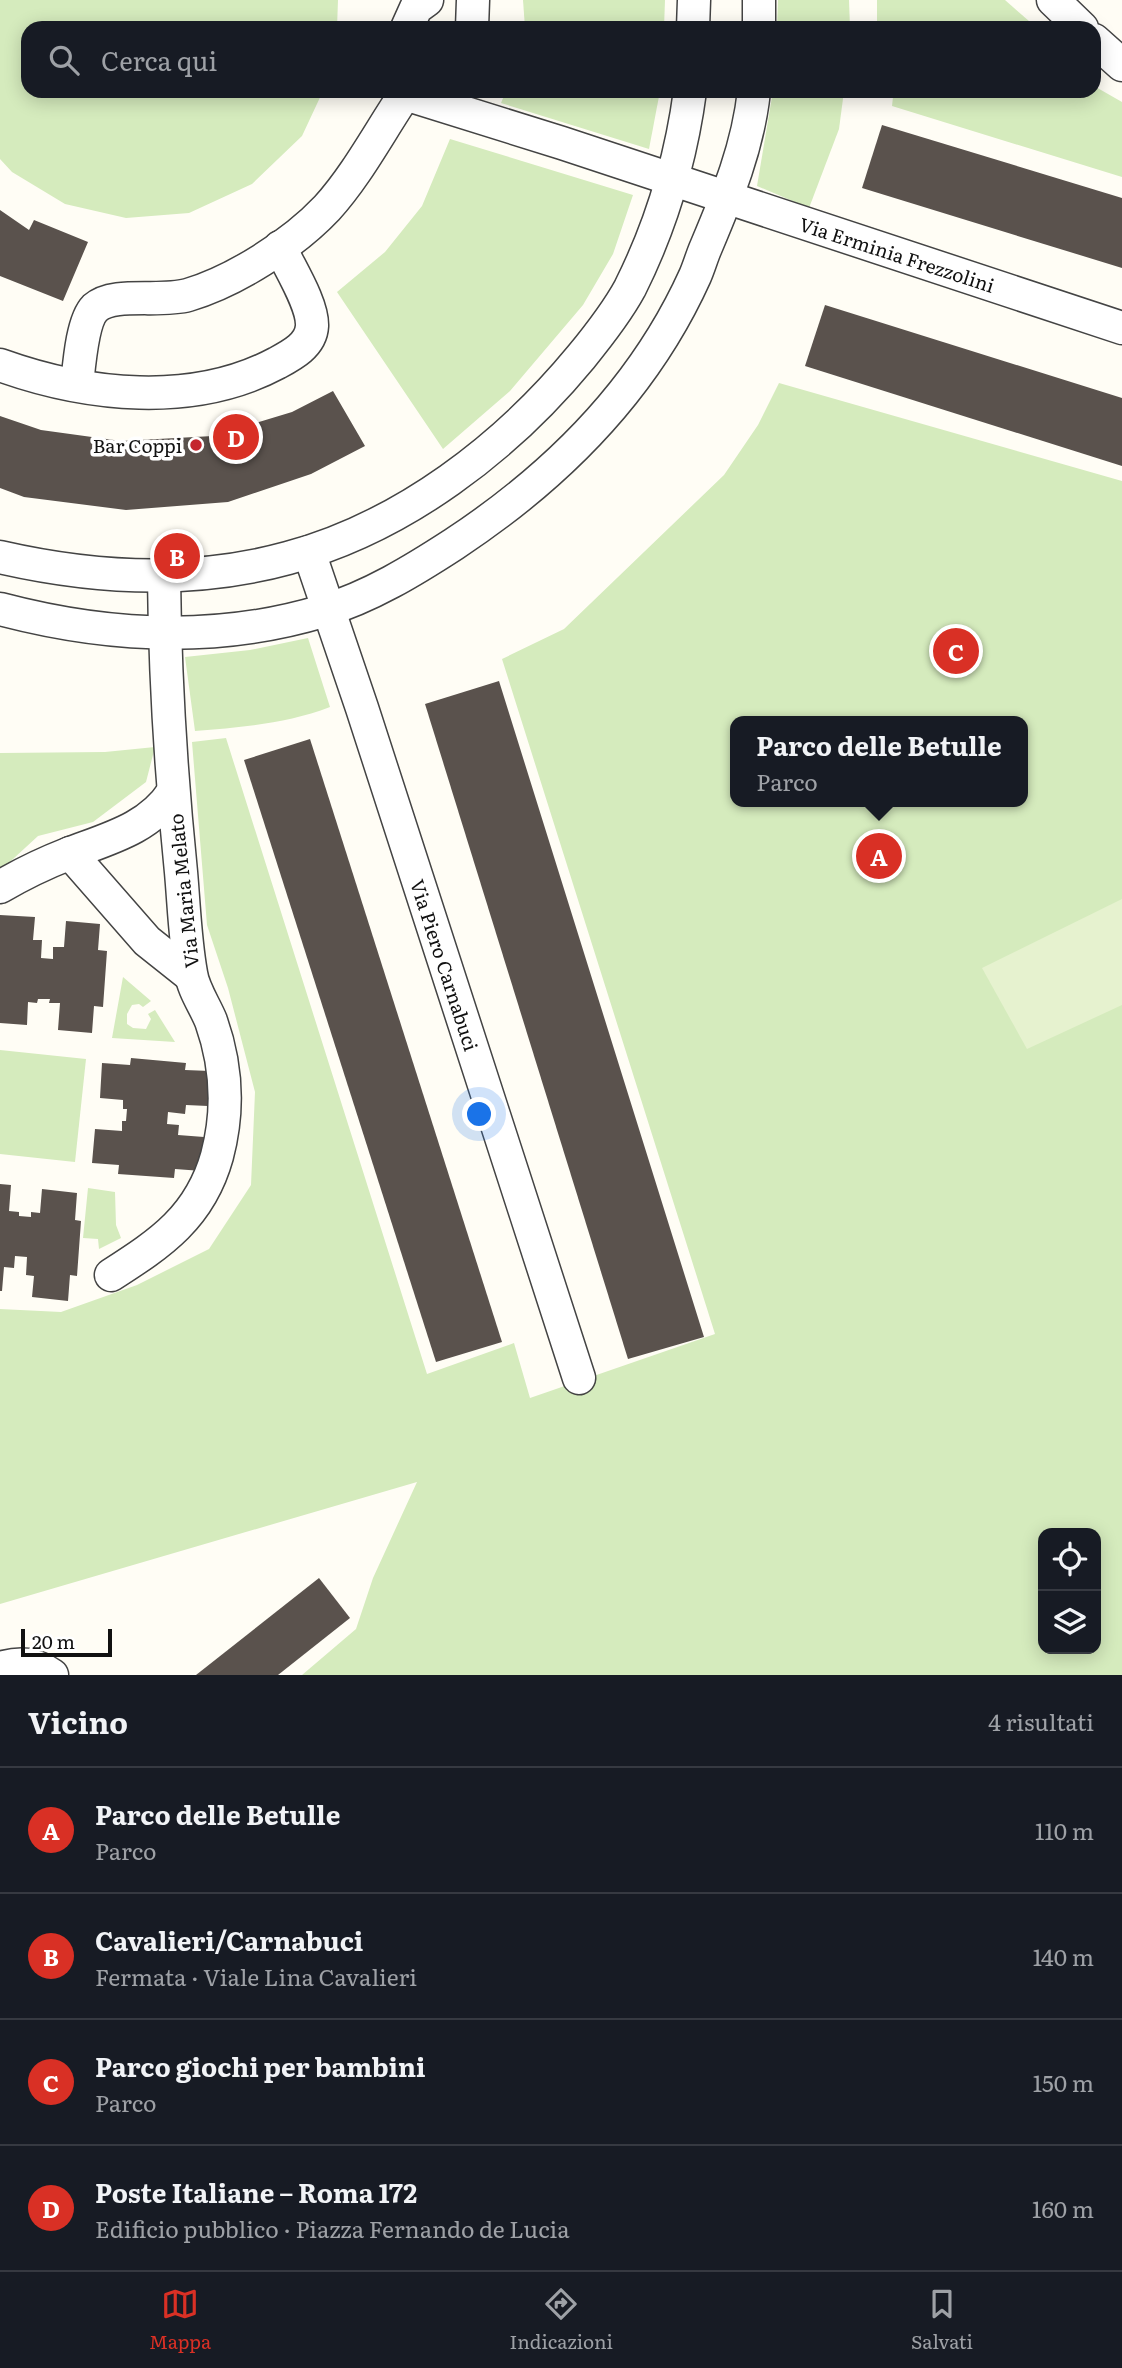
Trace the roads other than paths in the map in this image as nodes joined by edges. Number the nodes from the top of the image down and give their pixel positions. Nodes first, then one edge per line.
1 (428, 0) edge
2 (473, 0) edge
3 (694, 0) edge
4 (759, 0) edge
5 (1053, 0) edge
6 (410, 21) edge
7 (472, 21) edge
8 (693, 21) edge
9 (759, 21) edge
10 (1075, 21) edge
11 (1101, 46) edge
12 (1122, 65) edge
13 (418, 98) edge
14 (433, 98) edge
15 (689, 98) edge
16 (753, 98) edge
17 (672, 180) junction
18 (728, 198) junction
19 (280, 247) junction
20 (1122, 328) edge
21 (0, 365) edge
22 (77, 385) junction
23 (309, 552) junction
24 (0, 557) edge
25 (164, 577) junction
26 (0, 609) edge
27 (327, 610) junction
28 (165, 634) junction
29 (173, 792) junction
30 (70, 853) junction
31 (0, 887) edge
32 (191, 976) junction
33 (111, 1275) dead end
34 (579, 1378) dead end
35 (0, 1668) edge
36 (52, 1675) edge

1 - 6 street
2 - 7 street
3 - 8 street
4 - 9 street
5 - 10 street
11 - 12 street
13 - 19 street
14 - 17 street, Via Erminia Frezzolini
15 - 17 street
16 - 18 street
17 - 18 street, Via Erminia Frezzolini
17 - 23 street
18 - 20 street, Via Erminia Frezzolini
18 - 27 street
19 - 22 street
19 - 22 street
21 - 22 street
23 - 25 street
23 - 27 street, Via Piero Carnabuci
24 - 25 street
25 - 28 street, Via Maria Melato
26 - 28 street
27 - 28 street
27 - 34 street, Via Piero Carnabuci
28 - 29 street, Via Maria Melato
29 - 30 street, Via Maria Melato
29 - 32 street, Via Maria Melato
30 - 31 street, Via Maria Melato
30 - 32 street
32 - 33 street, Via Maria Melato
35 - 36 street

